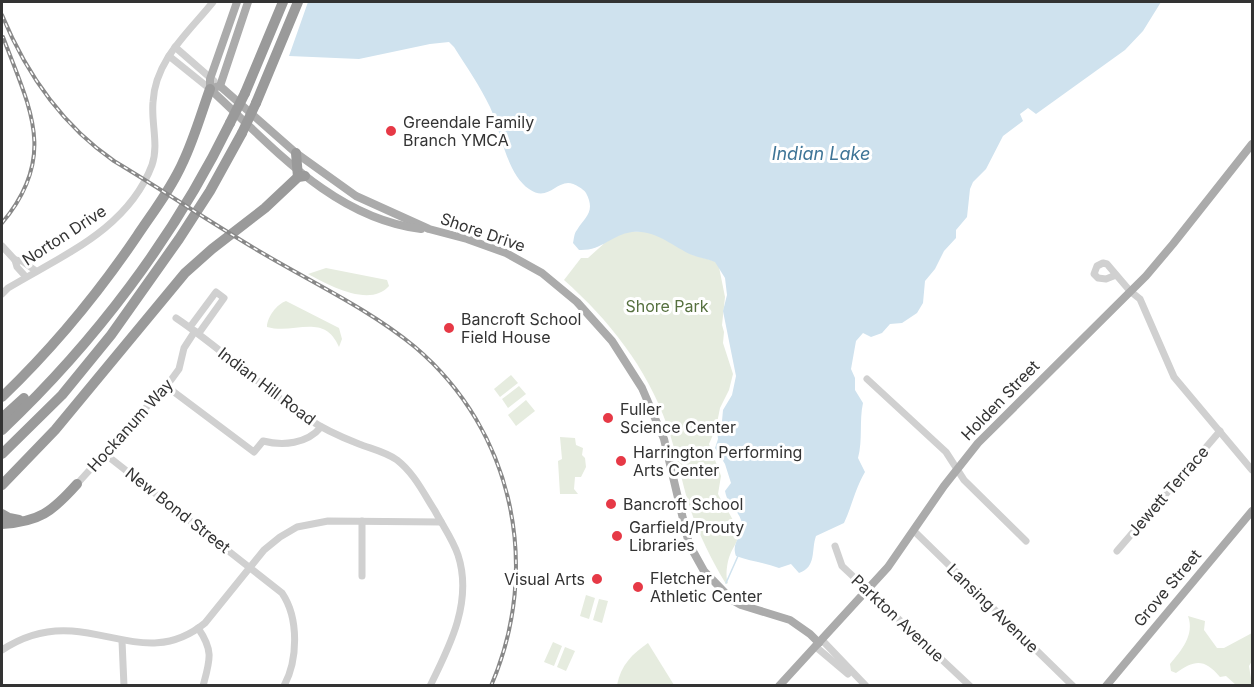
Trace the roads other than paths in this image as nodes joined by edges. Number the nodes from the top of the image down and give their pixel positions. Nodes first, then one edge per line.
1 (213, 2) edge
2 (237, 2) edge
3 (248, 2) edge
4 (283, 2) edge
5 (298, 2) edge
6 (175, 47) junction
7 (169, 56) junction
8 (213, 85) junction
9 (1252, 144) edge
10 (296, 153) junction
11 (301, 175) junction
12 (429, 229) junction
13 (2, 246) edge
14 (15, 260) junction
15 (36, 271) junction
16 (1116, 274) dead end
17 (26, 277) junction
18 (1130, 291) junction
19 (2, 294) edge
20 (176, 318) dead end
21 (195, 330) junction
22 (58, 374) junction
23 (867, 379) dead end
24 (166, 386) junction
25 (2, 397) edge
26 (2, 418) edge
27 (321, 427) junction
28 (2, 430) edge
29 (1220, 431) junction
30 (25, 433) junction
31 (2, 454) edge
32 (105, 454) junction
33 (2, 462) edge
34 (958, 468) junction
35 (1252, 470) edge
36 (77, 484) joint
37 (2, 485) edge
38 (1252, 511) edge
39 (2, 514) edge
40 (28, 520) junction
41 (362, 521) junction
42 (441, 522) junction
43 (2, 524) edge
44 (914, 531) junction
45 (1026, 541) dead end
46 (835, 546) dead end
47 (1117, 551) dead end
48 (250, 567) junction
49 (362, 576) dead end
50 (868, 590) junction
51 (198, 628) junction
52 (122, 640) junction
53 (819, 643) junction
54 (2, 650) edge
55 (124, 686) edge
56 (203, 686) edge
57 (284, 686) edge
58 (430, 686) edge
59 (779, 686) edge
60 (861, 686) edge
61 (866, 686) edge
62 (970, 686) edge
63 (1073, 686) edge
64 (1106, 686) edge

1 - 6 street, Norton Drive
2 - 8 main road
3 - 8 main road
4 - 22 highway, bridge
5 - 30 highway, bridge
6 - 7 street, Norton Drive
6 - 8 street, Shore Drive
7 - 8 street, Shore Drive
7 - 15 street, Norton Drive
8 - 10 main road, Shore Drive
8 - 11 main road, Shore Drive
8 - 25 highway
9 - 18 main road, Holden Street
10 - 11 highway
10 - 12 main road, Shore Drive
11 - 12 main road, Shore Drive
11 - 37 highway
12 - 53 main road, Shore Drive
13 - 14 street
14 - 15 street
14 - 17 street
15 - 17 street, Norton Drive
16 - 18 street
17 - 19 street, Norton Drive
18 - 29 street
18 - 34 main road, Holden Street
20 - 21 street, Indian Hill Road
21 - 21 street
21 - 24 street, Hockanum Way
21 - 27 street, Indian Hill Road
22 - 26 highway
22 - 28 highway
23 - 34 street
24 - 27 street
24 - 32 street, Hockanum Way
27 - 42 street, Indian Hill Road
29 - 35 street
29 - 47 street, Jewett Terrace
30 - 31 highway
30 - 33 highway
32 - 36 street, Hockanum Way
32 - 48 street, New Bond Street
34 - 44 main road, Holden Street
34 - 45 street
36 - 40 highway
38 - 64 main road, Grove Street
39 - 40 highway
40 - 43 highway
41 - 42 street
41 - 48 street
41 - 49 street
42 - 58 street, Indian Hill Road
44 - 50 main road, Holden Street
44 - 63 street, Lansing Avenue
46 - 50 street, Parkton Avenue
48 - 51 street
48 - 57 street, New Bond Street
50 - 53 main road, Holden Street
50 - 62 street, Parkton Avenue
51 - 52 street
51 - 56 street
52 - 54 street
52 - 55 street
53 - 59 main road, Holden Street
53 - 60 street
53 - 61 street

